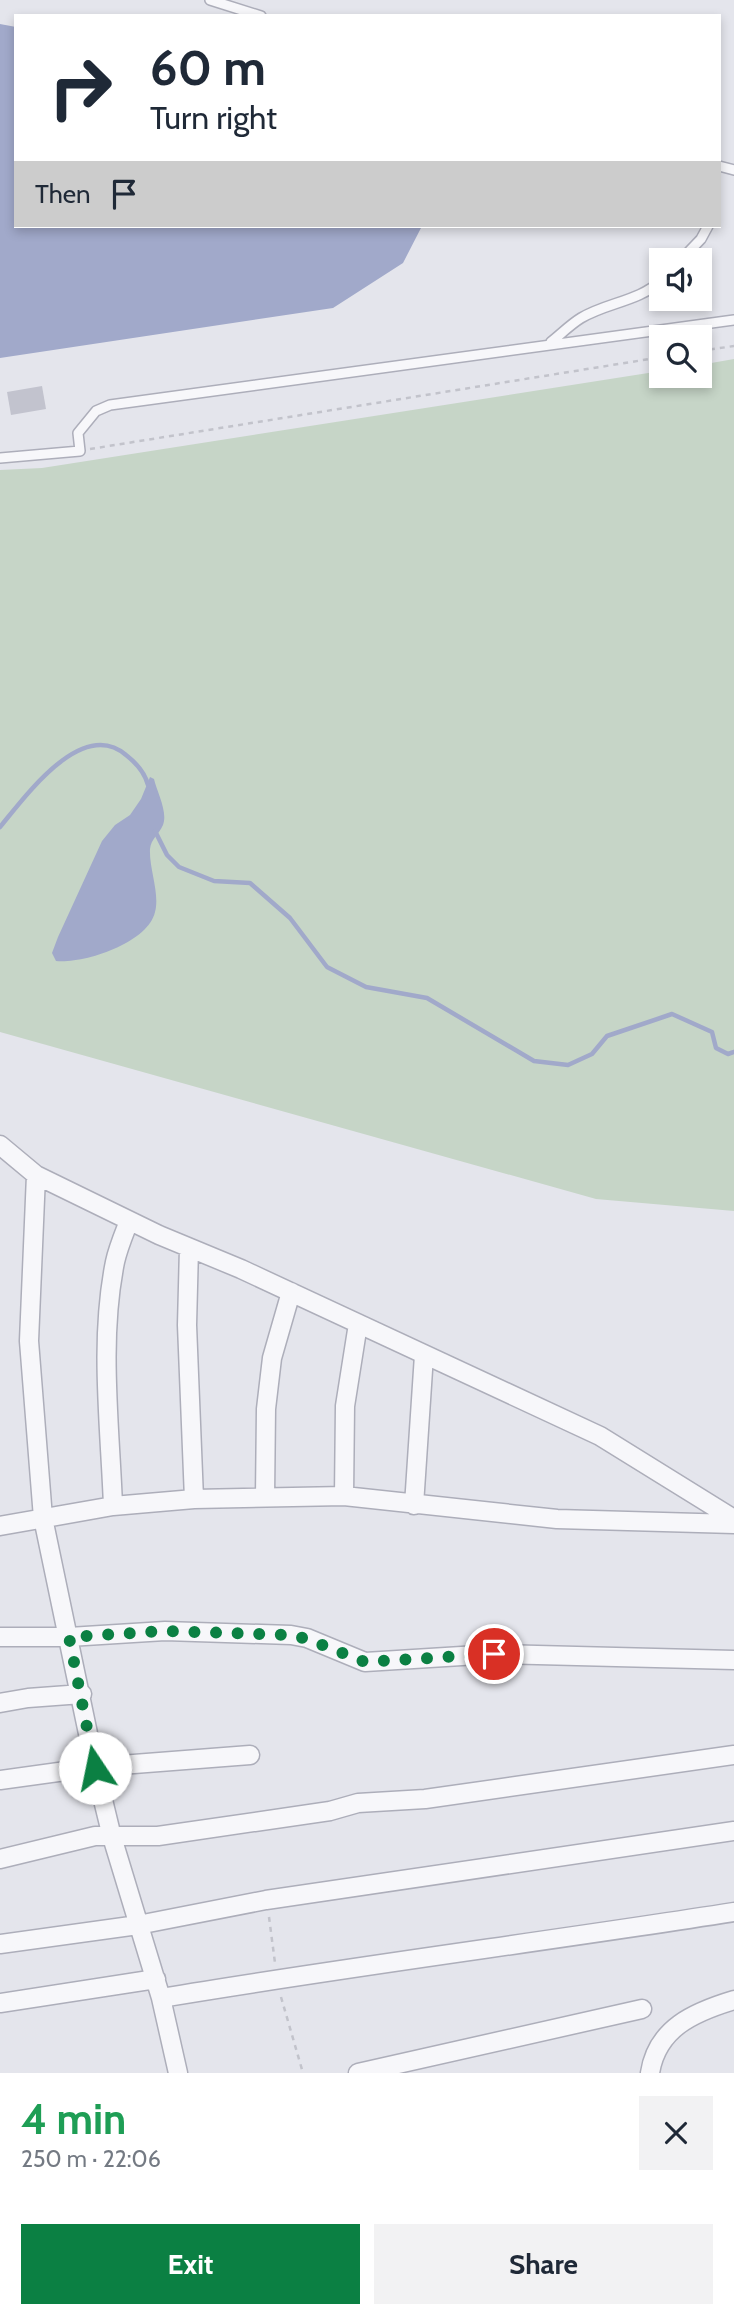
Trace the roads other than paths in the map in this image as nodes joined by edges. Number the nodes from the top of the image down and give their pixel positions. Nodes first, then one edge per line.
1 (210, 0) edge
2 (255, 14) edge
3 (706, 228) edge
4 (690, 248) edge
5 (649, 289) edge
6 (734, 320) edge
7 (550, 344) junction
8 (0, 458) edge
9 (0, 1145) edge
10 (36, 1175) junction
11 (129, 1221) junction
12 (189, 1248) junction
13 (291, 1292) junction
14 (358, 1324) junction
15 (424, 1355) junction
16 (265, 1496) junction
17 (344, 1496) junction
18 (194, 1499) junction
19 (113, 1506) junction
20 (414, 1506) junction
21 (43, 1518) junction
22 (734, 1521) edge
23 (0, 1525) edge
24 (0, 1637) edge
25 (69, 1637) junction
26 (734, 1660) edge
27 (82, 1694) junction
28 (0, 1703) edge
29 (250, 1755) dead end
30 (734, 1755) edge
31 (95, 1768) junction
32 (0, 1780) edge
33 (734, 1830) edge
34 (112, 1837) junction
35 (0, 1859) edge
36 (734, 1912) edge
37 (138, 1925) junction
38 (0, 1944) edge
39 (156, 1979) junction
40 (161, 1998) junction
41 (734, 2000) edge
42 (0, 2003) edge
43 (642, 2009) dead end
44 (178, 2073) edge
45 (358, 2073) edge
46 (650, 2073) edge

1 - 2 lane
3 - 4 lane
5 - 7 lane
6 - 7 lane
7 - 8 lane
9 - 10 street
10 - 11 street
10 - 21 street
11 - 12 street
11 - 19 street
12 - 13 street
12 - 18 street
13 - 14 street
13 - 16 street
14 - 15 street
14 - 17 street
15 - 20 street
15 - 22 street
16 - 17 street
16 - 18 street
17 - 20 street
18 - 19 street
19 - 21 street
20 - 22 street
21 - 23 street
21 - 25 street
24 - 25 street
25 - 26 street
25 - 27 street
27 - 28 street
27 - 31 street
29 - 31 street
30 - 34 street
31 - 32 street
31 - 34 street
33 - 37 street
34 - 35 street
34 - 37 street
36 - 40 street
37 - 38 street
37 - 39 street
39 - 40 street
39 - 42 street
40 - 44 street
41 - 46 street
43 - 45 street

